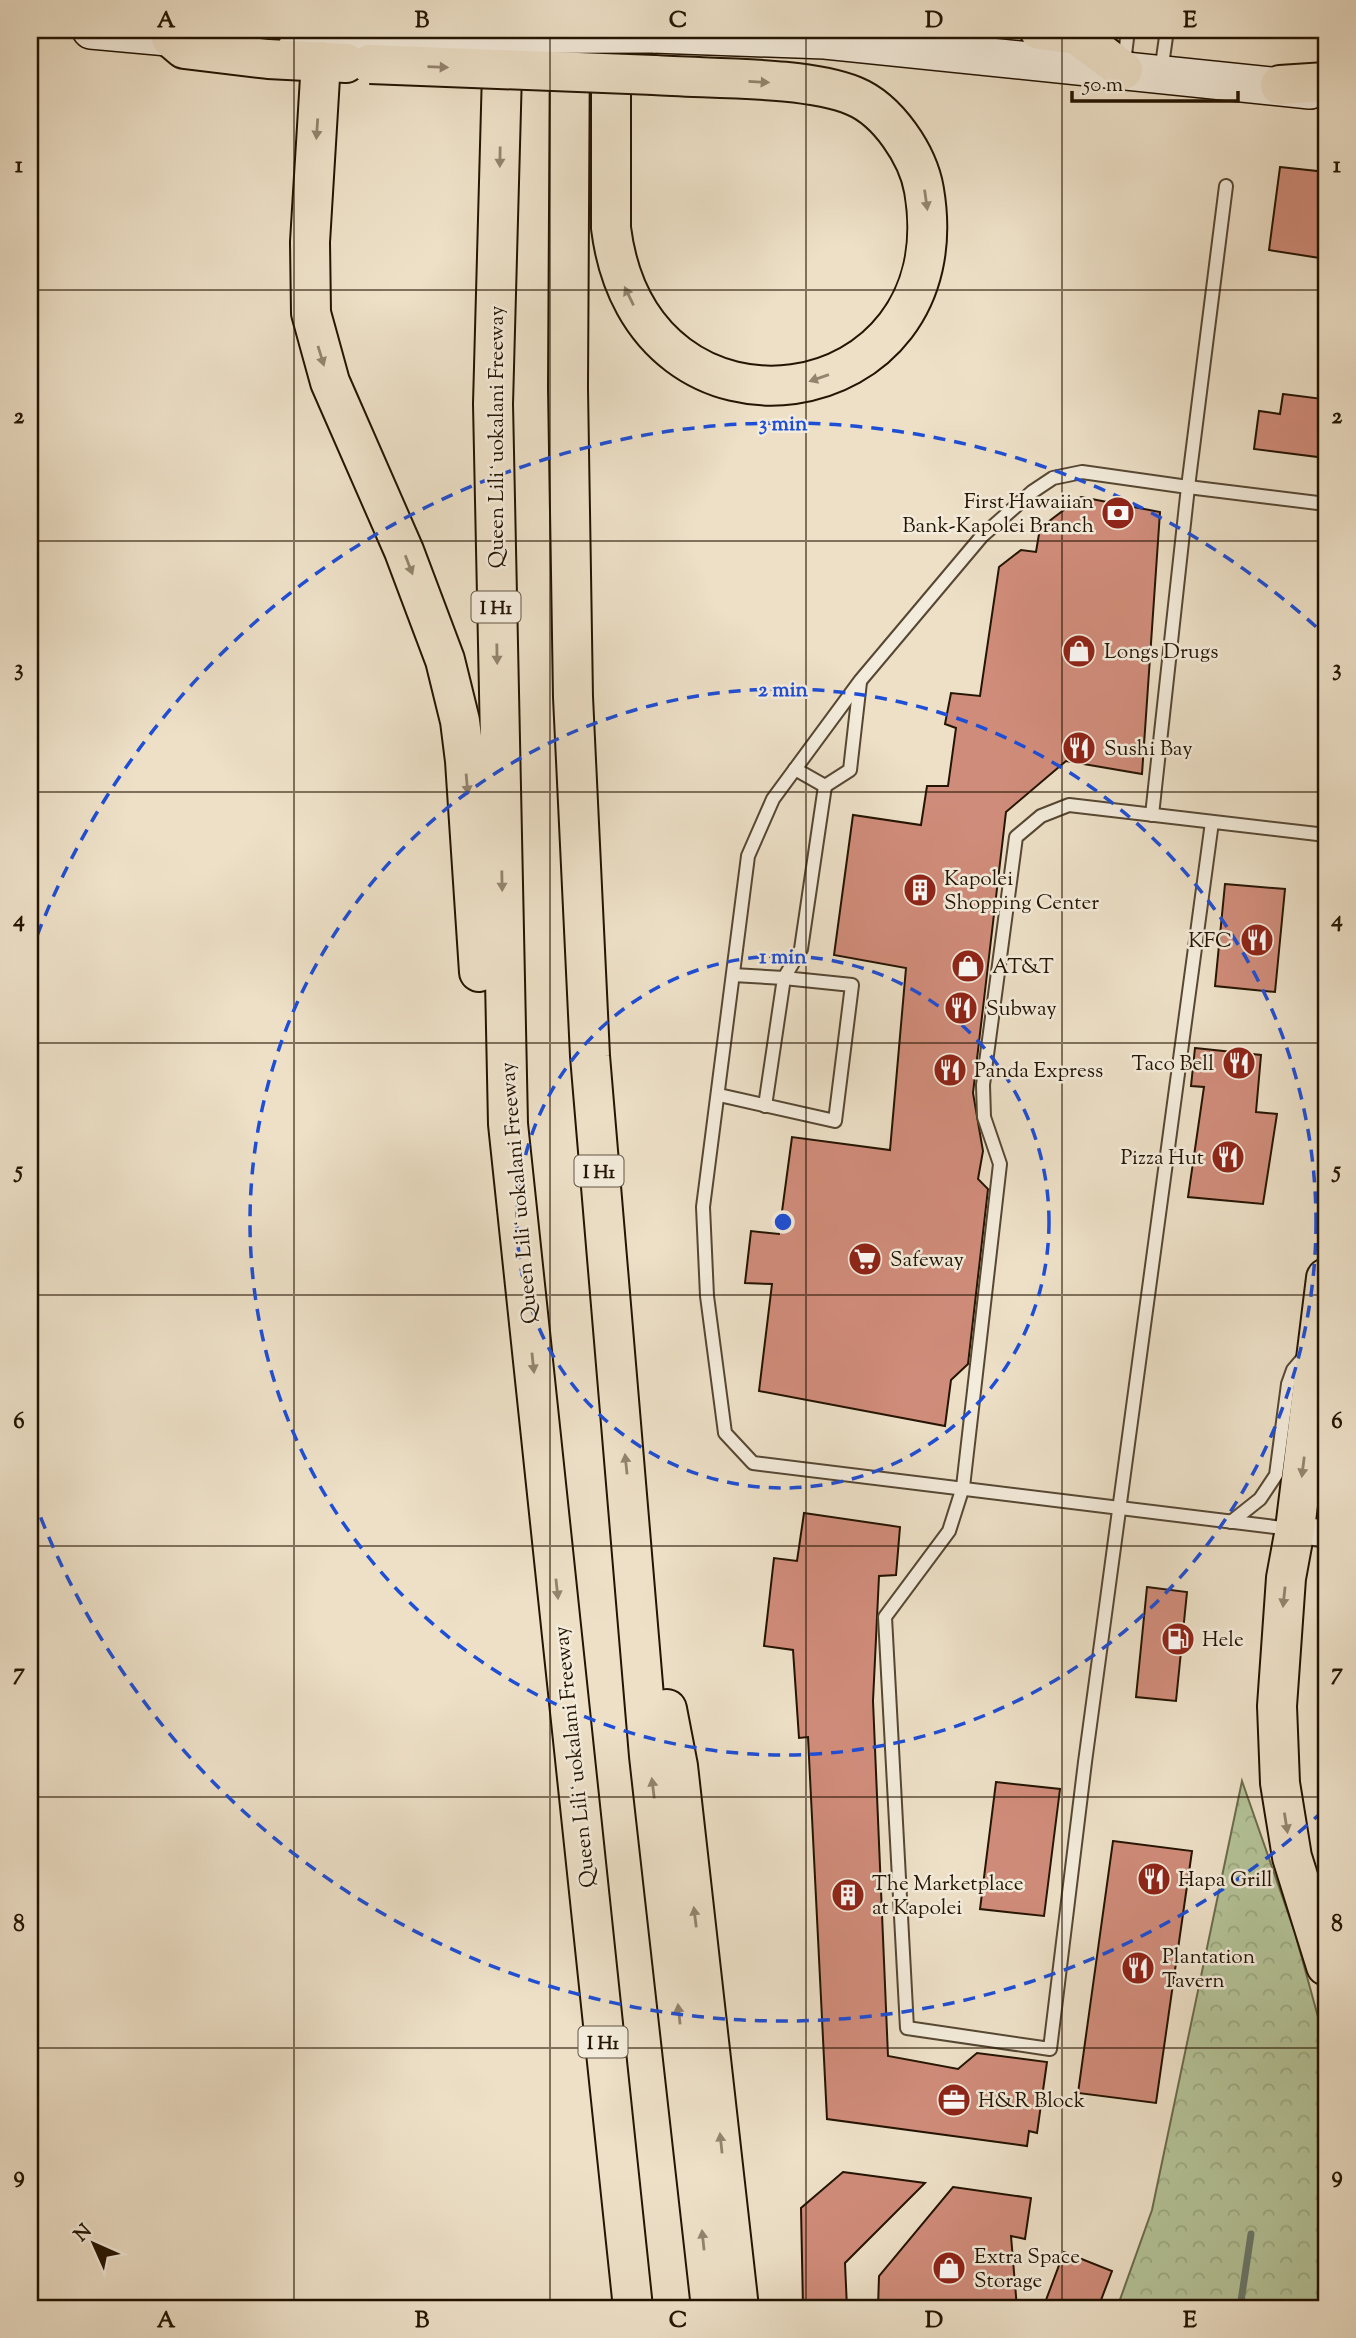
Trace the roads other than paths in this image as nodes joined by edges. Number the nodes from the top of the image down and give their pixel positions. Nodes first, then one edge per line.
1 (91, 30) edge
2 (503, 30) edge
3 (570, 30) edge
4 (611, 30) edge
5 (1038, 30) edge
6 (1128, 30) edge
7 (1167, 30) edge
8 (170, 38) joint
9 (355, 44) edge
10 (1123, 70) junction
11 (1161, 72) junction
12 (1326, 82) edge
13 (1280, 85) junction
14 (1326, 93) edge
15 (1226, 186) dead end
16 (1188, 487) junction
17 (1326, 504) edge
18 (860, 681) junction
19 (795, 769) junction
20 (825, 786) junction
21 (1152, 814) junction
22 (1212, 822) junction
23 (1326, 828) edge
24 (1320, 834) edge
25 (733, 975) junction
26 (784, 978) junction
27 (719, 1095) junction
28 (765, 1106) junction
29 (508, 1124) junction
30 (1326, 1278) edge
31 (1319, 1339) junction
32 (962, 1487) junction
33 (1121, 1509) junction
34 (631, 1519) junction
35 (1231, 1522) junction
36 (1311, 1532) edge
37 (576, 1776) junction
38 (1326, 1966) edge
39 (610, 2308) edge
40 (632, 2308) edge
41 (711, 2308) edge
42 (739, 2308) edge

1 - 8 main road
2 -> 29 main road, Queen Liliʻuokalani Freeway / I H1
34 -> 3 main road, I H1
9 -> 4 main road, bridge
5 - 10 main road
6 - 10 lane
7 - 11 lane
8 - 9 main road
9 - 10 main road, bridge
9 -> 29 main road
10 - 11 main road
11 - 13 main road
12 - 13 main road
13 - 14 main road
15 - 16 lane
16 - 17 lane
16 - 18 lane
16 - 21 lane
18 - 19 lane
18 - 20 lane
19 - 20 lane
19 - 25 lane
20 - 26 lane
21 - 22 lane
21 - 32 lane
22 - 24 lane
22 - 33 lane
23 - 24 lane
25 - 26 lane
25 - 27 lane
26 - 28 lane
26 - 28 lane
27 - 28 lane
27 - 32 lane
29 -> 37 main road, Queen Liliʻuokalani Freeway / I H1
30 - 31 main road
31 - 35 lane
31 -> 36 main road
32 - 33 lane
32 - 33 lane
33 - 35 lane
41 -> 34 main road, I H1
42 -> 34 main road
35 - 36 lane
36 -> 38 main road
37 - 39 main road
37 - 40 main road, Queen Liliʻuokalani Freeway / I H1

